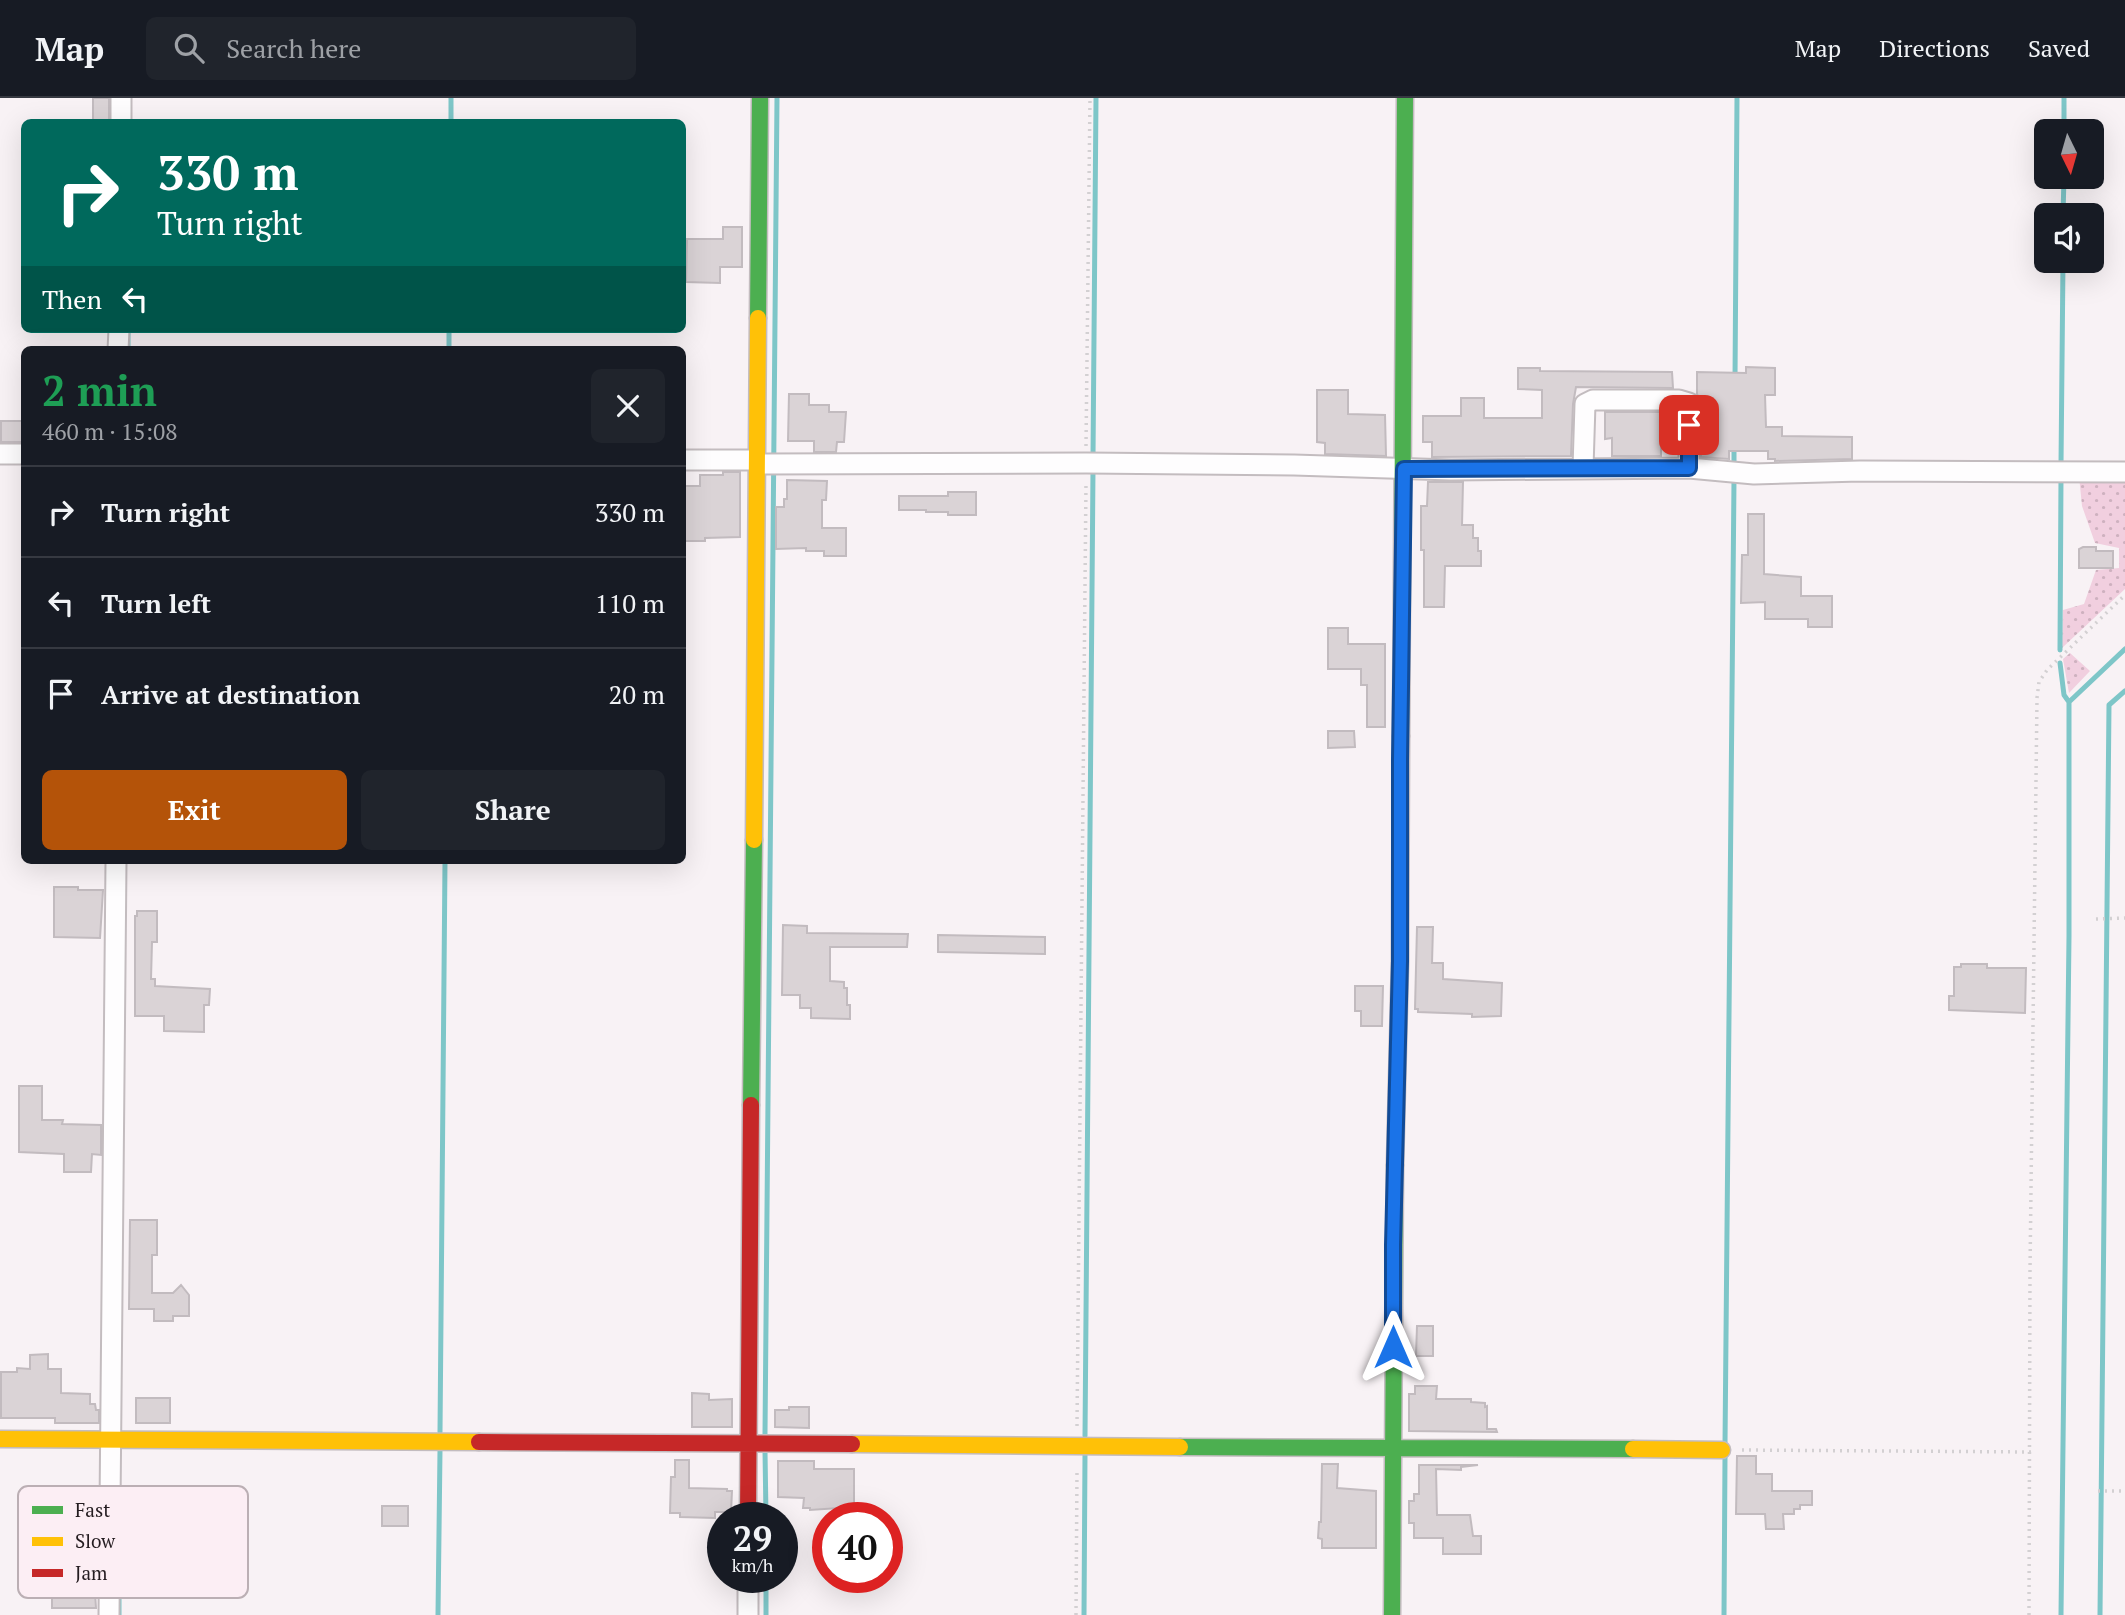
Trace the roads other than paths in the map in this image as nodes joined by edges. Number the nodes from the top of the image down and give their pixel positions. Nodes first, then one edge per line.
1 (121, 98) edge
2 (760, 98) edge
3 (1405, 98) edge
4 (121, 119) edge
5 (0, 454) edge
6 (21, 454) edge
7 (686, 460) edge
8 (765, 463) junction
9 (1583, 468) junction
10 (1689, 468) junction
11 (1404, 469) junction
12 (2125, 471) edge
13 (116, 864) edge
14 (0, 1439) edge
15 (110, 1439) junction
16 (748, 1444) junction
17 (1401, 1448) junction
18 (1726, 1450) road end
19 (110, 1486) edge
20 (748, 1502) edge
21 (748, 1593) edge
22 (748, 1615) edge
23 (1392, 1615) edge

1 - 4 street
2 - 8 street
3 - 11 street
5 - 6 street
7 - 8 street
8 - 11 street
8 - 16 street
9 - 10 street
9 - 10 street
9 - 11 street
10 - 12 street
11 - 17 street
13 - 15 street
14 - 15 street
15 - 16 street
15 - 19 street
16 - 17 street
16 - 20 street
17 - 18 street
17 - 23 street
21 - 22 street

